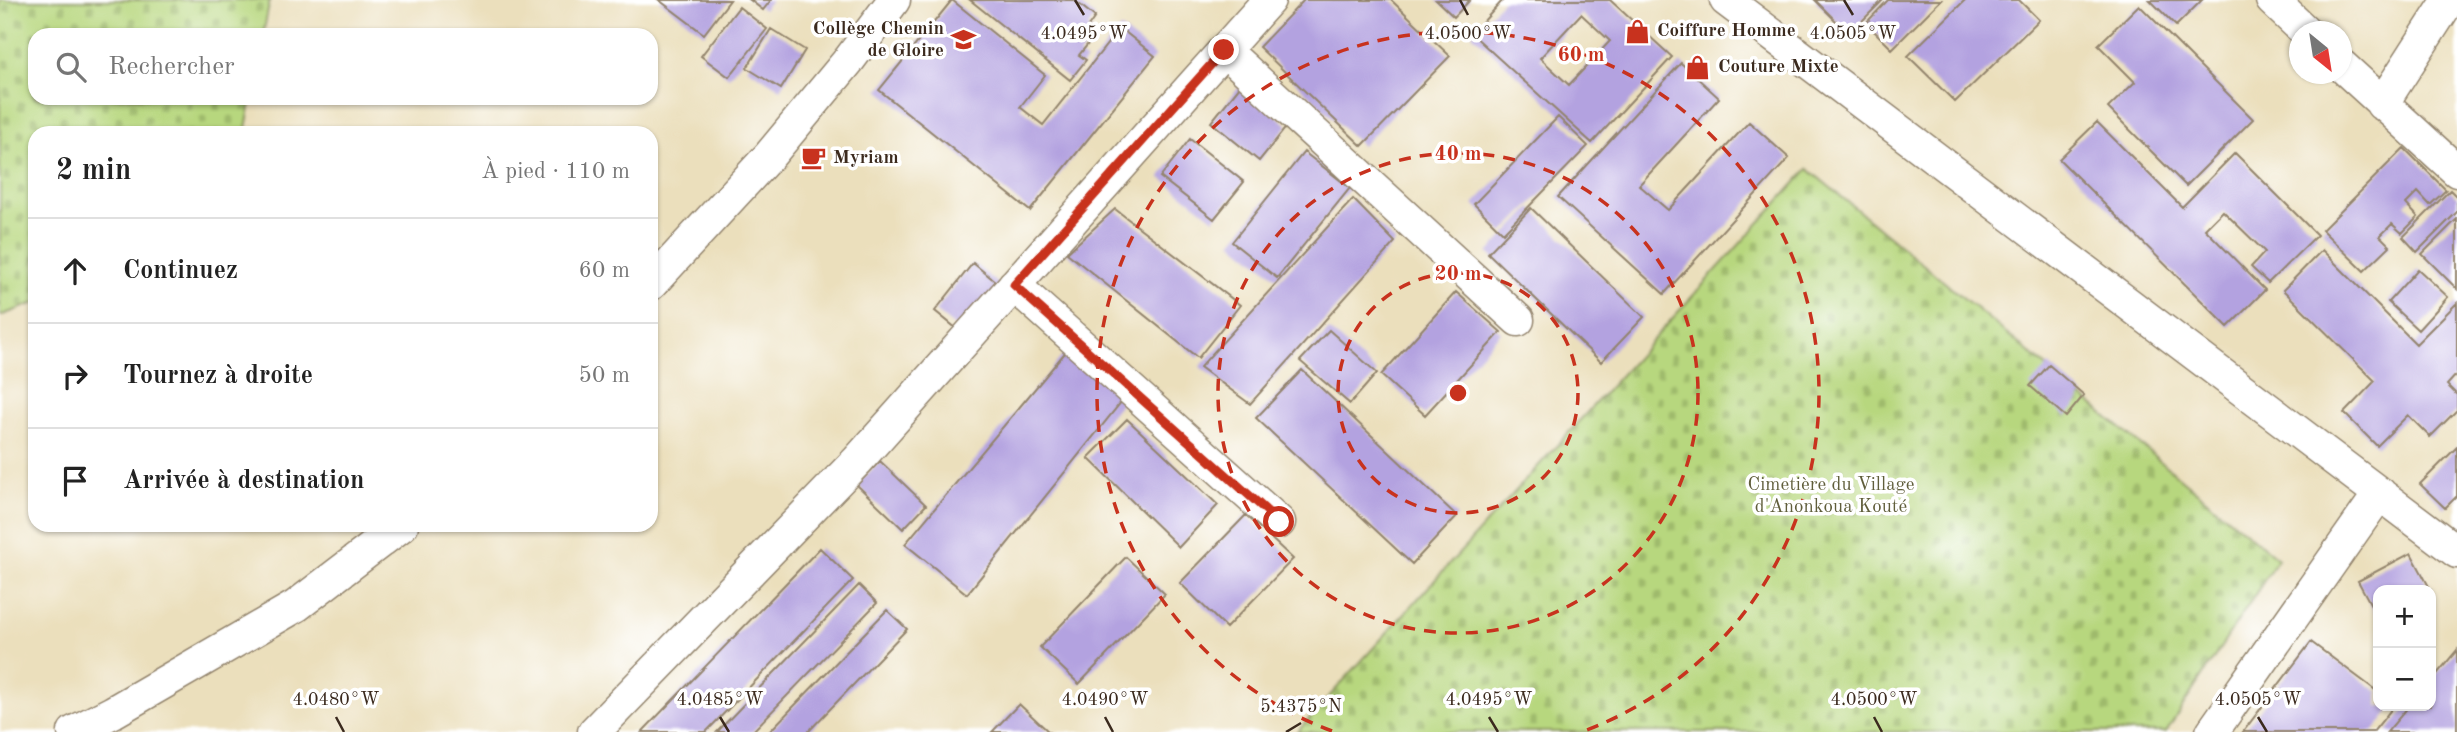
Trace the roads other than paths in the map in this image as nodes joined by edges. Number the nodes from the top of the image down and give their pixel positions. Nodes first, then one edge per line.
1 (894, 0) edge
2 (1269, 0) edge
3 (1726, 0) edge
4 (2272, 0) edge
5 (2449, 0) edge
6 (2294, 21) edge
7 (1224, 50) junction
8 (2352, 76) edge
9 (2382, 104) junction
10 (2457, 171) edge
11 (658, 276) edge
12 (1014, 285) junction
13 (1518, 320) dead end
14 (2380, 493) junction
15 (1279, 522) dead end
16 (393, 532) edge
17 (2457, 552) edge
18 (74, 732) edge
19 (594, 732) edge
20 (2212, 732) edge

1 - 11 street
2 - 7 street
3 - 14 street
4 - 6 street
5 - 9 street
7 - 12 street
7 - 13 street
8 - 9 street
9 - 10 street
12 - 15 street
12 - 19 street
14 - 17 street
14 - 20 street
16 - 18 street

